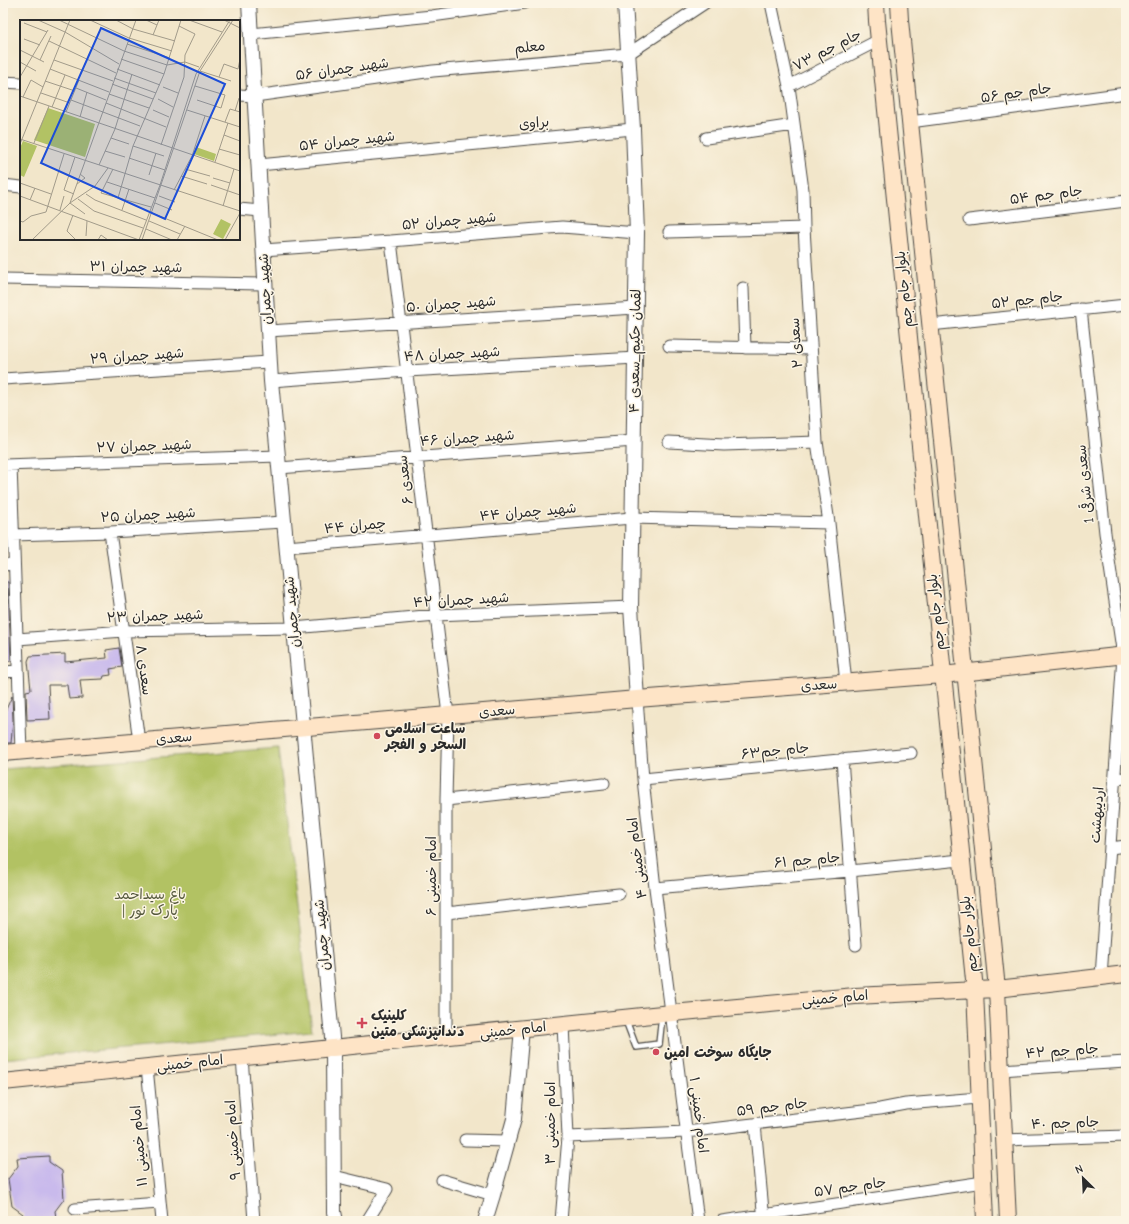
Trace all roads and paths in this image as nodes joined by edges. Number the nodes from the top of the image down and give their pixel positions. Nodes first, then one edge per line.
1 (250, 3) edge
2 (526, 3) edge
3 (625, 3) edge
4 (705, 3) edge
5 (771, 3) edge
6 (876, 3) edge
7 (899, 3) edge
8 (251, 34) junction
9 (879, 40) junction
10 (628, 54) junction
11 (434, 71) joint
12 (3, 82) edge
13 (20, 83) edge
14 (789, 86) junction
15 (1126, 93) edge
16 (240, 95) edge
17 (255, 96) junction
18 (910, 122) junction
19 (887, 124) junction
20 (794, 125) junction
21 (633, 129) junction
22 (706, 138) dead end
23 (438, 147) joint
24 (259, 165) junction
25 (3, 185) edge
26 (20, 187) edge
27 (1126, 201) edge
28 (240, 209) edge
29 (261, 211) junction
30 (969, 220) dead end
31 (804, 228) junction
32 (669, 232) dead end
33 (637, 233) junction
34 (391, 241) junction
35 (263, 250) junction
36 (5, 280) edge
37 (265, 284) junction
38 (743, 288) dead end
39 (1126, 305) edge
40 (636, 308) junction
41 (1081, 310) junction
42 (401, 322) junction
43 (930, 325) junction
44 (268, 331) junction
45 (669, 346) dead end
46 (744, 348) junction
47 (811, 349) junction
48 (636, 358) junction
49 (270, 362) junction
50 (407, 371) junction
51 (5, 379) edge
52 (271, 381) junction
53 (634, 441) junction
54 (668, 442) dead end
55 (817, 442) junction
56 (417, 457) junction
57 (278, 462) junction
58 (7, 465) edge
59 (632, 518) junction
60 (284, 522) junction
61 (828, 523) junction
62 (110, 532) junction
63 (13, 535) junction
64 (426, 535) junction
65 (286, 547) junction
66 (9, 565) edge
67 (630, 607) junction
68 (436, 615) junction
69 (294, 628) junction
70 (124, 631) junction
71 (17, 639) junction
72 (1124, 655) edge
73 (18, 671) junction
74 (3, 672) edge
75 (965, 673) junction
76 (942, 675) junction
77 (846, 683) junction
78 (637, 699) junction
79 (448, 715) junction
80 (303, 727) junction
81 (139, 741) junction
82 (21, 751) junction
83 (3, 753) edge
84 (911, 753) dead end
85 (842, 759) junction
86 (1126, 778) edge
87 (643, 779) junction
88 (1114, 779) junction
89 (604, 783) dead end
90 (446, 800) junction
91 (1126, 846) edge
92 (1110, 848) junction
93 (961, 860) junction
94 (850, 871) junction
95 (655, 888) junction
96 (619, 894) dead end
97 (446, 912) junction
98 (856, 944) dead end
99 (1126, 974) edge
100 (1101, 977) junction
101 (997, 989) junction
102 (975, 990) junction
103 (667, 1014) junction
104 (625, 1018) junction
105 (563, 1024) junction
106 (522, 1028) junction
107 (446, 1036) junction
108 (333, 1048) junction
109 (242, 1057) junction
110 (1126, 1062) edge
111 (147, 1067) junction
112 (1001, 1070) junction
113 (3, 1082) edge
114 (979, 1098) junction
115 (755, 1124) junction
116 (686, 1132) junction
117 (1126, 1136) edge
118 (568, 1137) junction
119 (465, 1140) dead end
120 (1004, 1140) junction
121 (508, 1141) junction
122 (334, 1176) junction
123 (442, 1180) dead end
124 (983, 1182) junction
125 (493, 1195) junction
126 (160, 1203) junction
127 (75, 1209) dead end
128 (764, 1218) edge
129 (162, 1221) edge
130 (254, 1221) edge
131 (336, 1221) edge
132 (367, 1221) edge
133 (485, 1221) edge
134 (561, 1221) edge
135 (698, 1221) edge
136 (722, 1221) edge
137 (985, 1221) edge
138 (1008, 1221) edge

1 - 8 street, شهید چمران
2 - 8 street
3 - 10 street, لقمان حکیم_سعدی ۴
4 - 10 street
5 - 14 street, سعدی ۲
6 - 9 main road, بلوار جام جم
7 - 18 main road, بلوار جام جم
8 - 17 street, شهید چمران
9 - 14 street, جام جم ۷۳
9 - 19 main road, بلوار جام جم
10 - 11 street, معلم
10 - 21 street, لقمان حکیم_سعدی ۴
11 - 17 street, شهید چمران ۵۶
12 - 13 street
14 - 20 street, سعدی ۲
15 - 18 street, جام جم ۵۶
16 - 17 street, شهید چمران ۵۶
17 - 24 street, شهید چمران
18 - 19 main road
18 - 43 main road, بلوار جام جم
19 - 76 main road, بلوار جام جم
20 - 22 street
20 - 31 street, سعدی ۲
21 - 23 street, براوی
21 - 33 street, لقمان حکیم_سعدی ۴
23 - 24 street, شهید چمران ۵۴
24 - 29 street, شهید چمران
25 - 26 street
27 - 30 street, جام جم ۵۴
28 - 29 street
29 - 35 street, شهید چمران
31 - 32 street
31 - 47 street, سعدی ۲
33 - 34 street, شهید چمران ۵۲
33 - 40 street, لقمان حکیم_سعدی ۴
34 - 35 street, شهید چمران ۵۲
34 - 42 street, سعدی ۶
35 - 37 street, شهید چمران
36 - 37 street, شهید چمران ۳۱
37 - 44 street, شهید چمران
38 - 46 street
39 - 41 street, جام جم ۵۲
40 - 42 street, شهید چمران ۵۰
40 - 48 street, لقمان حکیم_سعدی ۴
41 - 43 street, جام جم ۵۲
41 - 72 street, سعدی شرقی 1
42 - 44 street, شهید چمران ۵۰
42 - 50 street, سعدی ۶
43 - 75 main road, بلوار جام جم
44 - 49 street, شهید چمران
45 - 46 street
46 - 47 street
47 - 55 street, سعدی ۲
48 - 50 street, شهید چمران ۴۸
48 - 53 street, لقمان حکیم_سعدی ۴
49 - 51 street, شهید چمران ۲۹
49 - 52 street, شهید چمران
50 - 52 street, شهید چمران ۴۸
50 - 56 street, سعدی ۶
52 - 57 street, شهید چمران
53 - 56 street, شهید چمران ۴۶
53 - 59 street, لقمان حکیم_سعدی ۴
54 - 55 street
55 - 61 street, سعدی ۲
56 - 57 street, شهید چمران ۴۶
56 - 64 street, سعدی ۶
57 - 58 street, شهید چمران ۲۷
57 - 60 street, شهید چمران
58 - 63 street
59 - 61 street, شهید چمران ۴۴
59 - 64 street, شهید چمران ۴۴
59 - 67 street, لقمان حکیم_سعدی ۴
60 - 62 street, شهید چمران ۲۵
60 - 65 street, شهید چمران
61 - 77 street, سعدی ۲
62 - 63 street, شهید چمران ۲۵
62 - 70 street, سعدی ۸
63 - 66 street
64 - 65 street, چمران ۴۴
64 - 68 street, سعدی ۶
65 - 69 street, شهید چمران
66 - 71 street
67 - 68 street, شهید چمران ۴۲
67 - 78 street, لقمان حکیم_سعدی ۴
68 - 69 street, شهید چمران ۴۲
68 - 79 street, سعدی ۶
69 - 70 street, شهید چمران ۲۳
69 - 80 street, شهید چمران
70 - 71 street, شهید چمران ۲۳
70 - 81 street, سعدی ۸
71 - 73 street
72 - 75 main road
72 - 88 street, اردیبهشت
73 - 74 street
73 - 82 street
75 - 76 main road, سعدی
75 - 101 main road, بلوار جام جم
76 - 77 main road, سعدی
76 - 93 main road, بلوار جام جم
77 - 78 main road, سعدی
78 - 79 main road, سعدی
78 - 87 street, امام خمینی ۴
79 - 80 main road, سعدی
79 - 90 street, امام خمینی ۶
80 - 81 main road, سعدی
80 - 108 street, شهید چمران
81 - 82 main road, سعدی
82 - 83 main road, سعدی
84 - 85 street, جام جم۶۳
85 - 87 street, جام جم۶۳
85 - 94 street
86 - 88 street
87 - 95 street, امام خمینی ۴
88 - 92 street, اردیبهشت
89 - 90 street
90 - 97 street, امام خمینی ۶
91 - 92 street
92 - 100 street, اردیبهشت
93 - 94 street, جام جم ۶۱
93 - 102 main road, بلوار جام جم
94 - 95 street, جام جم ۶۱
94 - 98 street
95 - 103 street, امام خمینی ۴
96 - 97 street
97 - 107 street, امام خمینی ۶
99 - 100 main road
100 - 101 main road
101 - 102 main road, امام خمینی
101 - 112 main road, بلوار جام جم
102 - 103 main road, امام خمینی
102 - 114 main road, بلوار جام جم
103 - 104 main road, امام خمینی
103 - 104 lane
103 - 116 street, امام خمینی ۱
104 - 105 main road, امام خمینی
105 - 106 main road, امام خمینی
105 - 118 street, امام خمینی ۳
106 - 107 main road, امام خمینی
106 - 121 street
107 - 108 main road, امام خمینی
108 - 109 main road, امام خمینی
108 - 122 street, شهید چمران
109 - 111 main road, امام خمینی
109 - 130 street, امام خمینی ۹
110 - 112 street, جام جم ۴۲
111 - 113 main road, امام خمینی
111 - 126 street, امام خمینی ۱۱
112 - 120 main road, بلوار جام جم
114 - 115 street, جام جم ۵۹
114 - 124 main road, بلوار جام جم
115 - 116 street, جام جم ۵۹
115 - 128 street
116 - 118 street, جام جم ۵۹
116 - 135 street, امام خمینی ۱
117 - 120 street, جام جم ۴۰
118 - 134 street, امام خمینی ۳
119 - 121 street
120 - 138 main road, بلوار جام جم
121 - 125 street
122 - 131 street, شهید چمران
122 - 132 street
123 - 125 street
124 - 128 street, جام جم ۵۷
124 - 137 main road, بلوار جام جم
125 - 133 street
126 - 127 street
126 - 129 street, امام خمینی ۱۱
128 - 136 street, جام جم ۵۷

